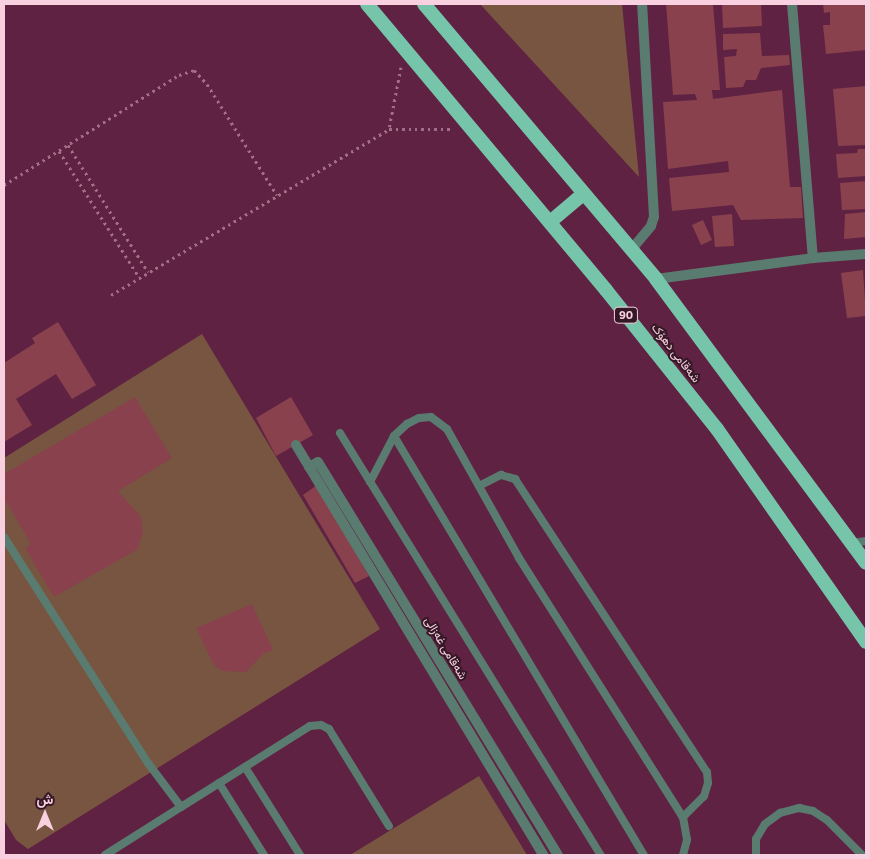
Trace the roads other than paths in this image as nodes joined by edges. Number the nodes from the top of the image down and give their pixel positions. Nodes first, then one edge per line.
1 (367, 4) edge
2 (424, 4) edge
3 (642, 4) edge
4 (792, 4) edge
5 (582, 195) junction
6 (550, 222) junction
7 (631, 250) junction
8 (866, 254) edge
9 (813, 258) junction
10 (656, 279) junction
11 (340, 433) dead end
12 (394, 436) junction
13 (296, 445) dead end
14 (310, 468) junction
15 (370, 482) junction
16 (479, 486) junction
17 (4, 537) edge
18 (859, 542) edge
19 (866, 563) edge
20 (866, 642) edge
21 (245, 767) junction
22 (219, 782) junction
23 (181, 807) junction
24 (684, 817) junction
25 (389, 826) dead end
26 (105, 855) edge
27 (264, 855) edge
28 (300, 855) edge
29 (543, 855) edge
30 (558, 855) edge
31 (601, 855) edge
32 (644, 855) edge
33 (682, 855) edge
34 (756, 855) edge
35 (862, 855) edge

1 - 6 highway, شەقامی دهۆک / 90
2 - 5 highway
3 - 7 street
4 - 9 street
5 - 6 highway
5 - 7 highway
6 - 20 highway, شەقامی دهۆک / 90
7 - 10 highway
8 - 9 street
9 - 10 street
10 - 18 highway
11 - 15 lane
12 - 15 lane
12 - 16 lane
12 - 32 lane
13 - 14 street, شەقامی غەزالی
14 - 29 street, شەقامی غەزالی
14 - 30 street, شەقامی غەزالی
15 - 31 lane
16 - 24 lane
16 - 24 lane
17 - 23 lane
18 - 19 highway
21 - 22 lane
21 - 25 lane
21 - 28 lane
22 - 23 lane
22 - 27 lane
23 - 26 lane
24 - 33 lane
34 - 35 lane

